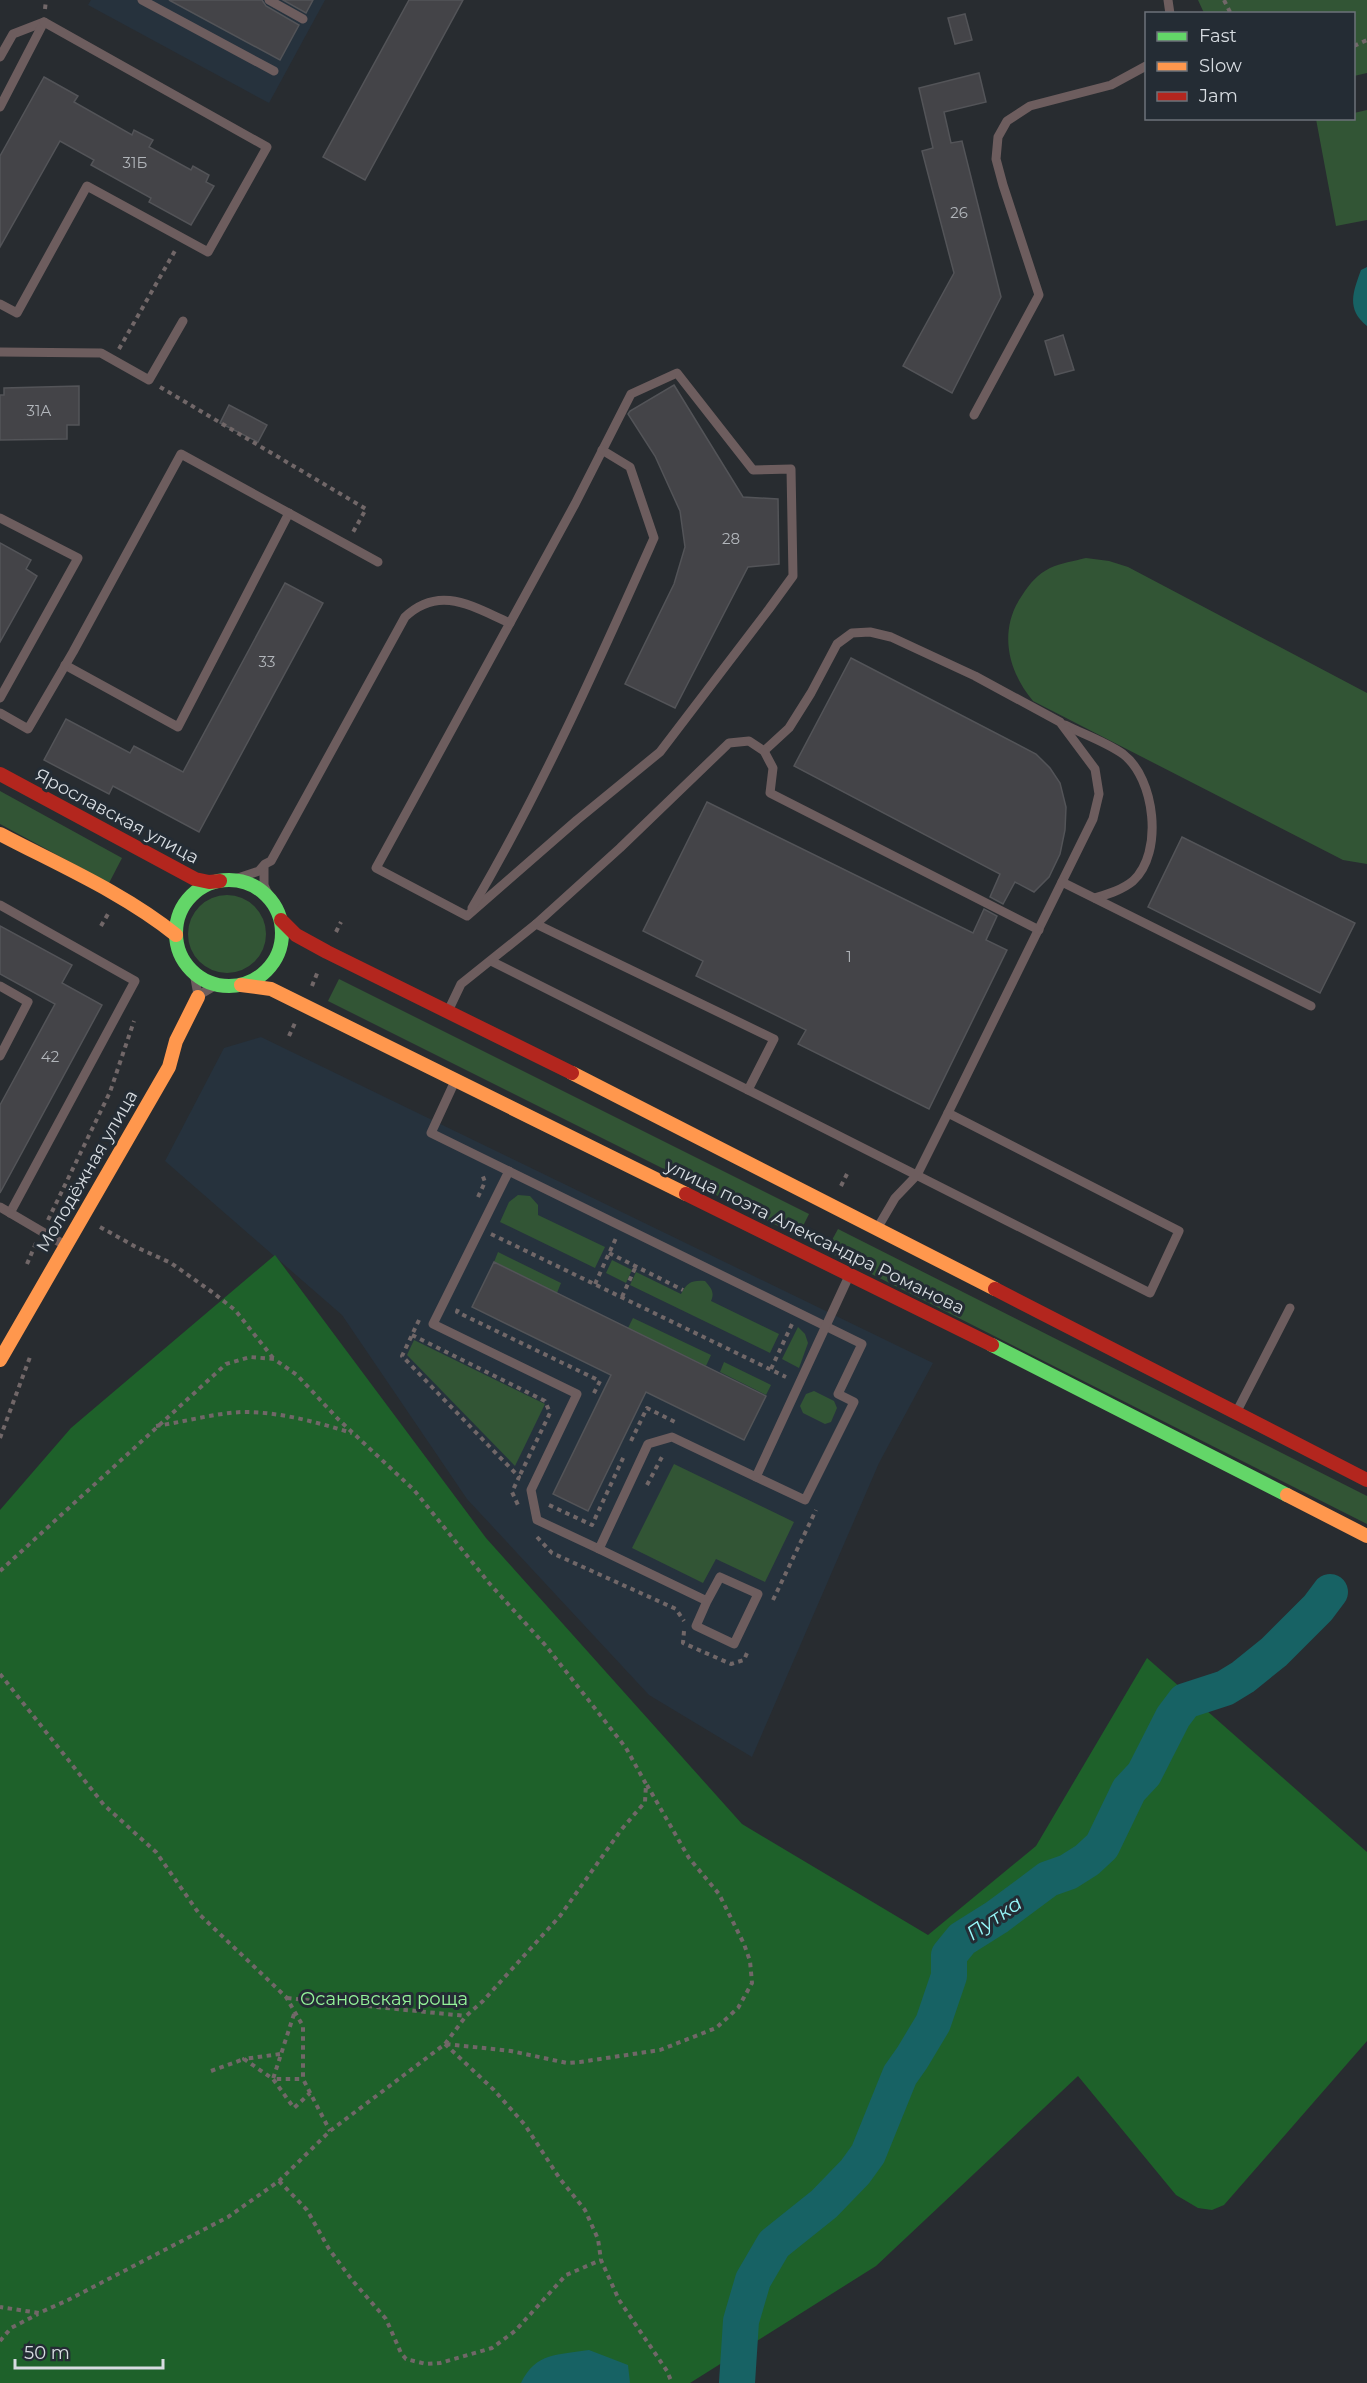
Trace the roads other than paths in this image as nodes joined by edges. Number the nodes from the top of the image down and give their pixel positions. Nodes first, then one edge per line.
1 (142, 0) edge
2 (269, 0) edge
3 (303, 19) dead end
4 (44, 22) junction
5 (0, 57) edge
6 (1145, 67) edge
7 (274, 71) dead end
8 (0, 107) edge
9 (0, 304) edge
10 (183, 321) dead end
11 (0, 352) edge
12 (974, 415) dead end
13 (602, 450) junction
14 (289, 513) junction
15 (0, 518) edge
16 (378, 562) dead end
17 (510, 623) junction
18 (65, 664) junction
19 (0, 698) edge
20 (0, 713) edge
21 (1060, 722) junction
22 (764, 751) junction
23 (0, 774) edge
24 (0, 834) edge
25 (265, 864) junction
26 (226, 880) junction
27 (1062, 882) junction
28 (1095, 898) junction
29 (270, 899) junction
30 (0, 905) edge
31 (468, 916) junction
32 (281, 920) junction
33 (536, 924) junction
34 (1039, 930) junction
35 (176, 935) junction
36 (491, 961) junction
37 (194, 973) junction
38 (216, 985) junction
39 (241, 985) junction
40 (0, 986) edge
41 (198, 997) junction
42 (1311, 1006) dead end
43 (449, 1010) junction
44 (0, 1056) edge
45 (456, 1079) junction
46 (748, 1090) junction
47 (948, 1113) junction
48 (508, 1171) junction
49 (917, 1174) junction
50 (0, 1207) edge
51 (10, 1213) junction
52 (877, 1228) junction
53 (65, 1245) junction
54 (850, 1274) junction
55 (1290, 1308) dead end
56 (827, 1326) junction
57 (0, 1360) edge
58 (1236, 1413) junction
59 (756, 1477) junction
60 (1367, 1480) edge
61 (1367, 1536) edge
62 (599, 1549) junction
63 (707, 1601) junction

1 - 7 lane
2 - 3 lane
4 - 5 lane
4 - 8 lane
4 - 9 lane
6 - 12 lane
10 - 11 lane
13 - 17 lane
13 - 31 lane
13 - 31 lane
14 - 16 lane
14 - 18 lane
14 - 18 lane
15 - 19 lane
17 - 25 lane
17 - 31 lane
18 - 20 lane
21 - 22 lane
21 - 27 lane
21 - 28 lane
22 - 33 lane
22 - 34 lane
23 - 26 main road, Ярославская улица
24 - 35 main road
25 - 26 lane
25 - 29 lane
26 - 29 main road
26 - 35 main road
27 - 28 lane
27 - 34 lane
28 - 42 lane
29 - 32 main road
30 - 51 lane
32 - 39 main road
32 - 43 main road, улица поэта Александра Романова
33 - 36 lane
33 - 46 lane
34 - 47 lane
35 - 37 main road
36 - 43 lane
36 - 46 lane
37 - 38 main road
37 - 41 lane
38 - 39 main road
38 - 41 lane
39 - 45 main road, улица поэта Александра Романова
40 - 44 lane
41 - 53 main road, Молодёжная улица
43 - 52 main road, улица поэта Александра Романова
45 - 48 lane
45 - 54 main road, улица поэта Александра Романова
46 - 49 lane
47 - 49 lane
47 - 49 lane
48 - 56 lane
48 - 62 lane
49 - 52 lane
50 - 51 lane
51 - 53 lane
52 - 58 main road, улица поэта Александра Романова
53 - 57 main road, Молодёжная улица
54 - 56 lane
54 - 61 main road, улица поэта Александра Романова
55 - 58 lane
56 - 59 lane
56 - 59 lane
58 - 60 main road, улица поэта Александра Романова
59 - 62 lane
62 - 63 lane
63 - 63 lane

